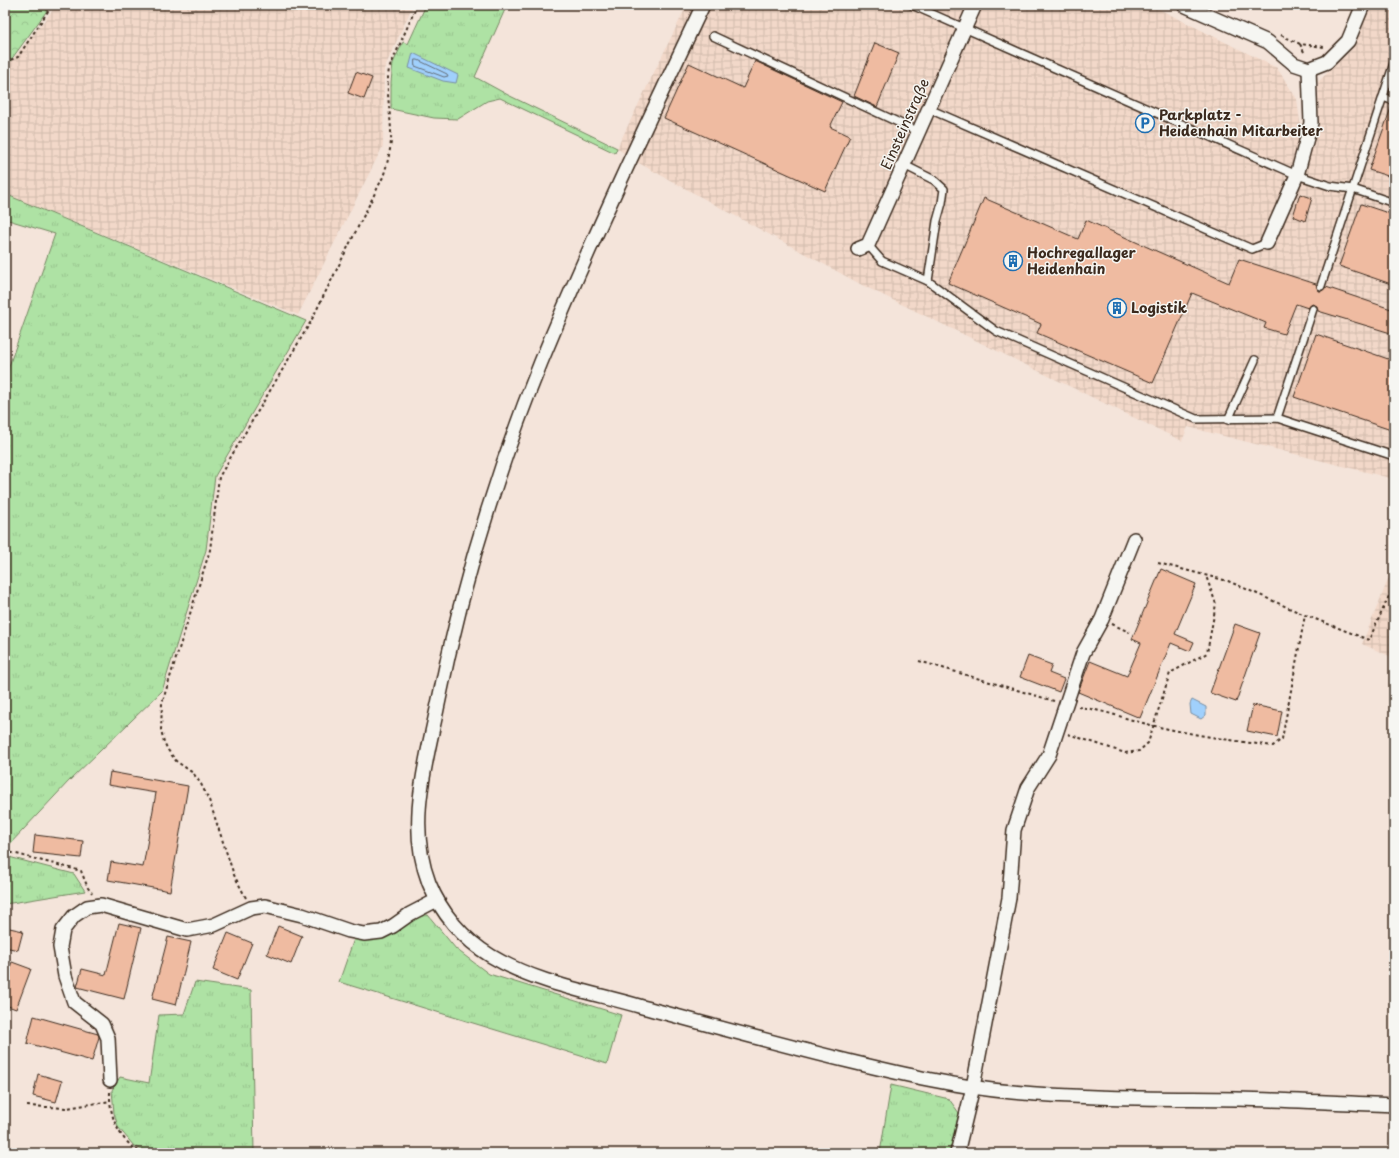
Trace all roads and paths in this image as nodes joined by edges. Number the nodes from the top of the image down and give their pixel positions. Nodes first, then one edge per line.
1 (52, 5) edge
2 (417, 5) edge
3 (703, 5) edge
4 (912, 5) edge
5 (975, 5) edge
6 (1184, 5) edge
7 (1363, 5) edge
8 (964, 29) junction
9 (713, 36) dead end
10 (1300, 44) dead end
11 (1326, 47) dead end
12 (5, 62) edge
13 (1394, 63) edge
14 (1309, 69) junction
15 (1383, 97) junction
16 (1394, 101) edge
17 (929, 109) junction
18 (919, 132) junction
19 (904, 165) junction
20 (1297, 175) junction
21 (1353, 189) junction
22 (1394, 203) edge
23 (1267, 243) joint
24 (863, 247) joint
25 (928, 281) junction
26 (1321, 286) dead end
27 (1313, 309) dead end
28 (1255, 360) dead end
29 (1277, 418) junction
30 (1228, 420) junction
31 (1394, 456) edge
32 (1134, 539) dead end
33 (1158, 563) dead end
34 (1206, 576) junction
35 (1394, 585) edge
36 (1305, 615) junction
37 (1102, 619) junction
38 (1129, 632) dead end
39 (919, 661) dead end
40 (1067, 705) junction
41 (1154, 726) junction
42 (1058, 730) junction
43 (5, 851) edge
44 (437, 900) junction
45 (101, 905) junction
46 (251, 908) junction
47 (110, 1080) joint
48 (973, 1087) junction
49 (110, 1101) junction
50 (1394, 1105) edge
51 (26, 1106) dead end
52 (142, 1153) edge
53 (957, 1153) edge

1 - 12 path
2 - 46 path
3 - 44 street
4 - 8 lane
5 - 8 street, Einsteinstraße
6 - 14 street
7 - 14 street
8 - 17 street, Einsteinstraße
8 - 20 lane
9 - 18 lane
10 - 11 path
13 - 15 lane
14 - 20 street
15 - 16 lane
15 - 21 lane
17 - 18 street, Einsteinstraße
17 - 23 lane
18 - 19 street, Einsteinstraße
19 - 24 street, Einsteinstraße
19 - 25 lane
20 - 21 lane
20 - 23 street
21 - 22 lane
21 - 26 lane
24 - 25 lane
25 - 30 lane
27 - 29 lane
28 - 30 lane
29 - 30 lane
29 - 31 lane
32 - 37 street
33 - 34 path
34 - 36 path
34 - 41 path
35 - 36 path
36 - 41 path
37 - 38 path
37 - 40 street
39 - 40 path
40 - 41 path
40 - 42 street
41 - 42 path
42 - 48 street
43 - 45 path
44 - 46 street
44 - 48 street
45 - 46 street
45 - 47 street
47 - 49 path
48 - 50 street
48 - 53 street
49 - 51 path
49 - 52 path

